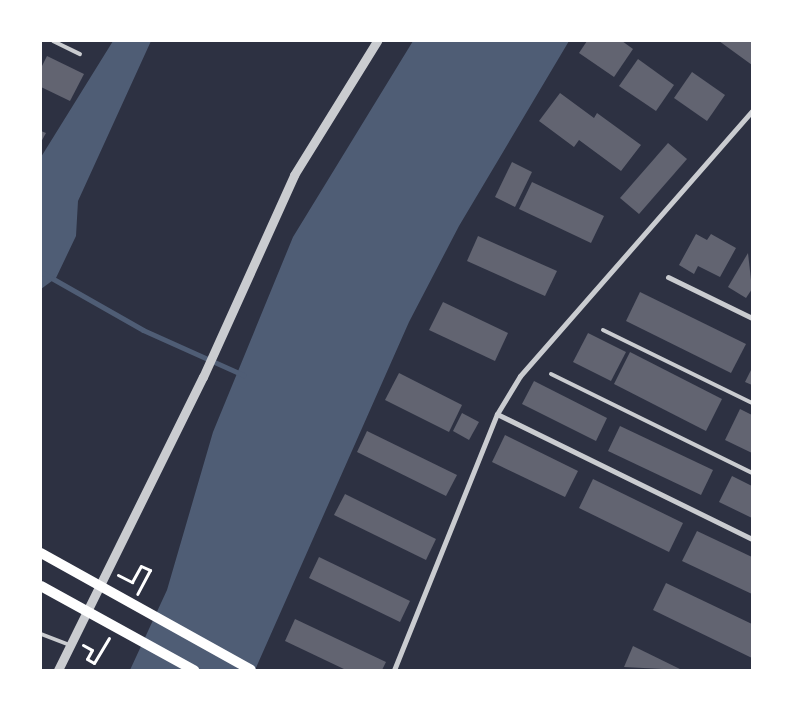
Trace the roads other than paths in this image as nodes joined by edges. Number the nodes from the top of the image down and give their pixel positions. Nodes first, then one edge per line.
1 (53, 41) edge
2 (377, 41) edge
3 (80, 54) dead end
4 (752, 111) edge
5 (668, 277) dead end
6 (752, 318) edge
7 (603, 330) dead end
8 (551, 374) dead end
9 (752, 403) edge
10 (497, 414) junction
11 (752, 473) edge
12 (752, 539) edge
13 (41, 554) edge
14 (41, 586) edge
15 (41, 634) edge
16 (72, 643) junction
17 (58, 670) edge
18 (194, 670) edge
19 (251, 670) edge
20 (394, 670) edge

1 - 3 lane
2 - 16 street
4 - 10 street
5 - 6 street
7 - 9 lane
8 - 11 lane
10 - 12 street
10 - 20 street
13 - 19 main road
14 - 18 main road
15 - 16 lane
16 - 17 street

